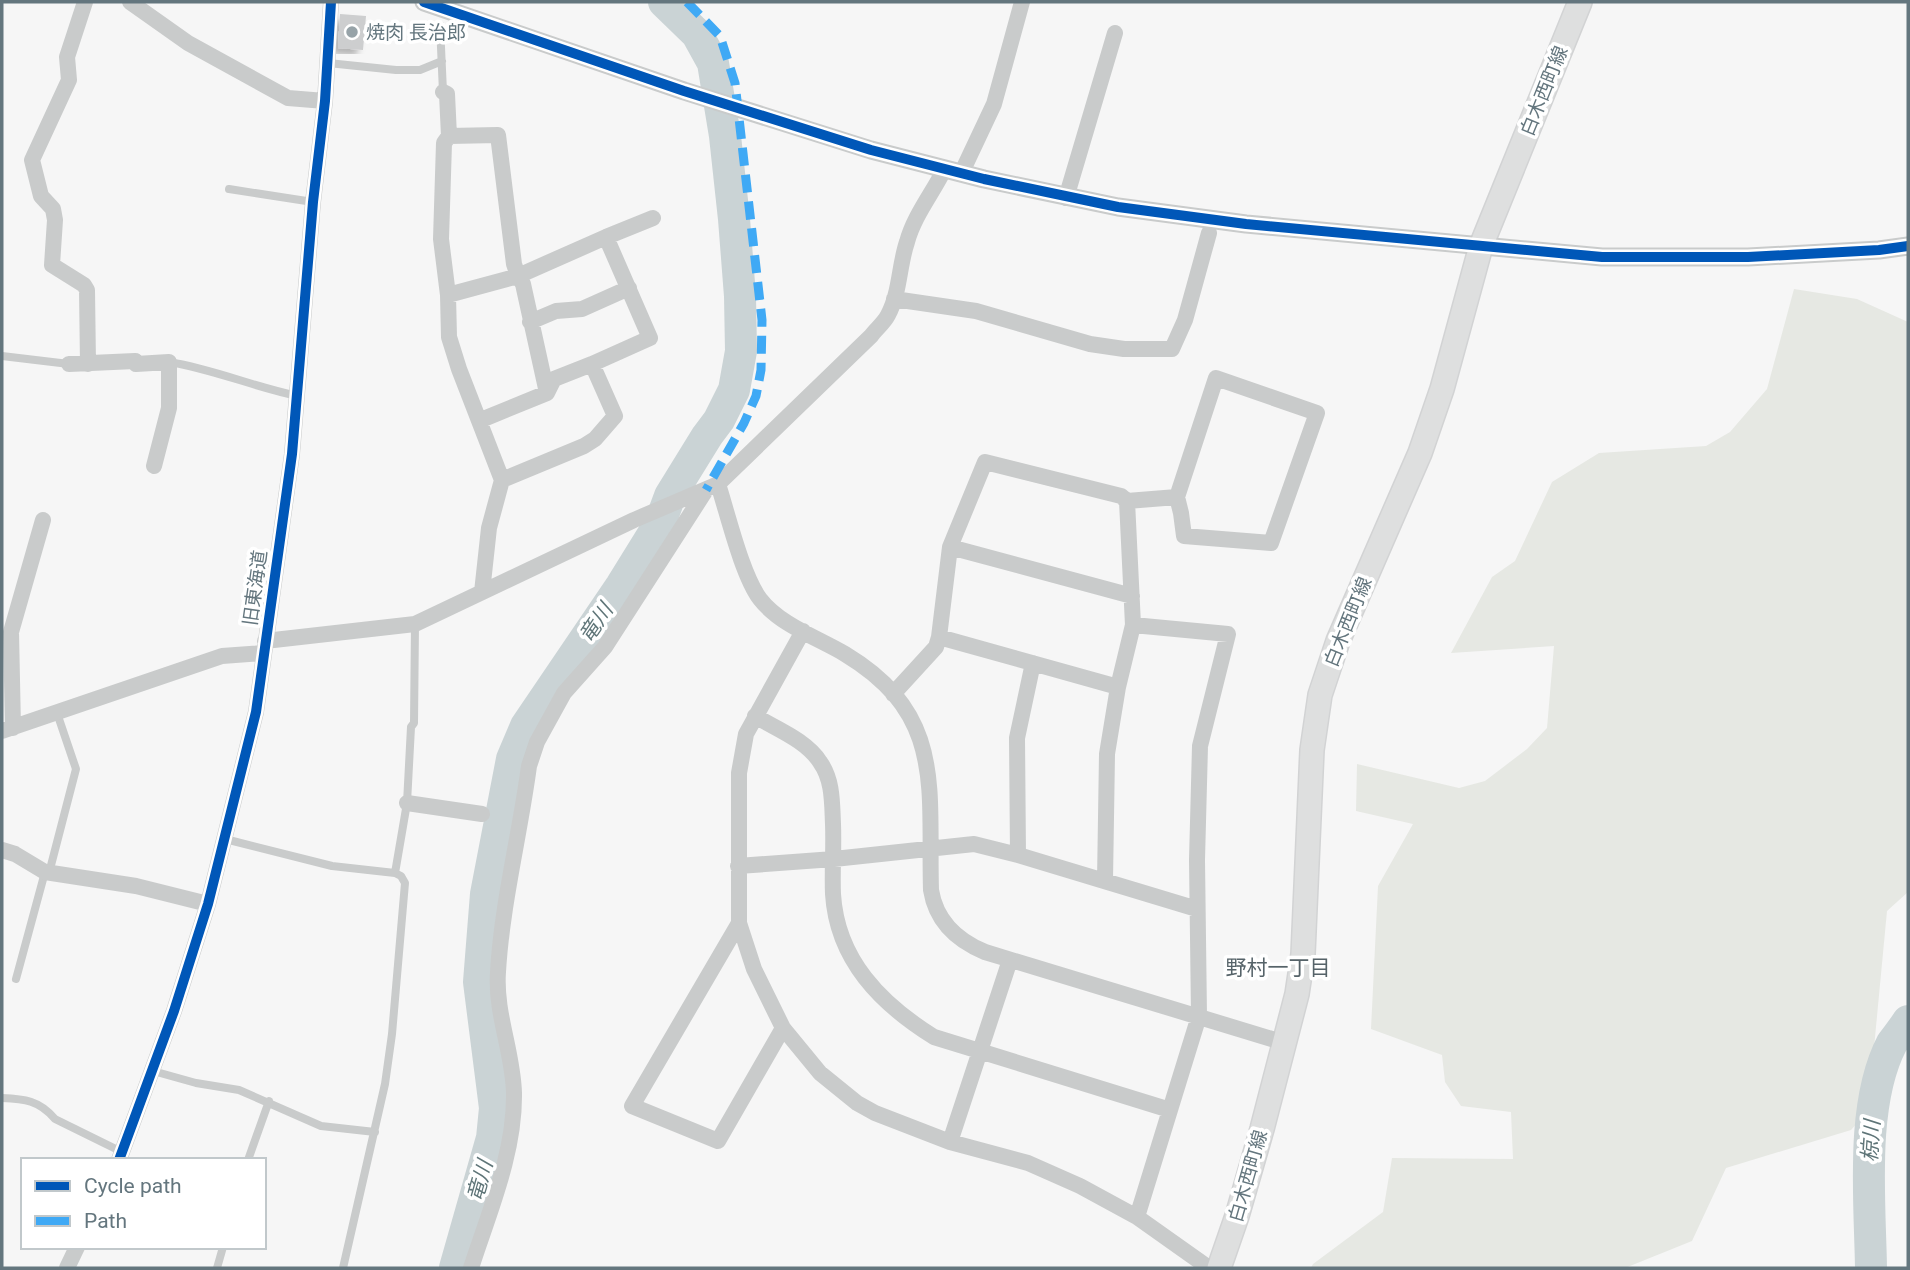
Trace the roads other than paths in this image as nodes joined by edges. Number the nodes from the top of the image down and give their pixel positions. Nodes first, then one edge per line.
1 (85, 2) edge
2 (130, 2) edge
3 (331, 2) edge
4 (424, 2) edge
5 (1022, 2) edge
6 (1580, 2) edge
7 (440, 25) dead end
8 (1115, 33) dead end
9 (442, 61) junction
10 (328, 63) junction
11 (443, 92) joint
12 (325, 100) junction
13 (449, 136) junction
14 (952, 172) junction
15 (229, 189) dead end
16 (1066, 198) junction
17 (313, 202) junction
18 (653, 218) dead end
19 (1209, 233) dead end
20 (606, 237) junction
21 (1481, 246) junction
22 (1908, 246) edge
23 (518, 276) junction
24 (629, 288) junction
25 (448, 295) junction
26 (894, 299) junction
27 (530, 322) junction
28 (2, 356) edge
29 (169, 362) junction
30 (68, 364) joint
31 (88, 364) junction
32 (592, 364) junction
33 (547, 393) junction
34 (298, 396) junction
35 (481, 420) junction
36 (154, 466) dead end
37 (502, 480) junction
38 (705, 490) junction
39 (1177, 497) junction
40 (1127, 501) junction
41 (43, 520) dead end
42 (950, 547) junction
43 (482, 592) junction
44 (1132, 596) junction
45 (415, 624) junction
46 (1133, 625) junction
47 (803, 631) junction
48 (939, 637) junction
49 (264, 647) junction
50 (1033, 663) junction
51 (1118, 687) junction
52 (893, 694) junction
53 (57, 713) junction
54 (755, 716) junction
55 (7, 729) edge
56 (407, 803) junction
57 (482, 814) dead end
58 (225, 839) junction
59 (2, 850) edge
60 (929, 850) junction
61 (1018, 855) junction
62 (834, 859) junction
63 (738, 866) junction
64 (47, 872) junction
65 (395, 873) junction
66 (1105, 881) junction
67 (208, 904) junction
68 (1197, 909) junction
69 (739, 923) junction
70 (1010, 960) junction
71 (16, 979) dead end
72 (1199, 1016) junction
73 (783, 1028) junction
74 (1284, 1043) junction
75 (979, 1051) junction
76 (153, 1071) junction
77 (2, 1098) edge
78 (269, 1101) junction
79 (1170, 1110) junction
80 (375, 1132) junction
81 (950, 1142) junction
82 (120, 1156) edge
83 (249, 1158) edge
84 (1137, 1217) junction
85 (76, 1249) edge
86 (223, 1249) edge
87 (67, 1268) edge
88 (218, 1268) edge
89 (343, 1268) edge
90 (471, 1268) edge
91 (1209, 1268) edge
92 (1219, 1268) edge

1 - 31 street
2 - 12 street
3 - 10 street, 旧東海道
4 - 14 street
5 - 14 street
6 - 21 main road, 白木西町線
7 - 9 lane
8 - 16 street
9 - 10 lane
9 - 11 lane
10 - 12 street, 旧東海道
11 - 13 street
12 - 17 street, 旧東海道
13 - 23 street
13 - 25 street
14 - 16 street
14 - 26 street
15 - 17 lane
16 - 21 street
17 - 34 street, 旧東海道
18 - 20 street
19 - 26 street
20 - 23 street
20 - 24 street
21 - 22 street
21 - 74 main road, 白木西町線
23 - 25 street
23 - 27 street
24 - 27 street
24 - 32 street
25 - 35 street
26 - 38 street
27 - 33 street
28 - 30 lane
29 - 31 street
29 - 34 lane
29 - 36 street
30 - 31 street
32 - 33 street
32 - 37 street
33 - 35 street
34 - 49 street, 旧東海道
35 - 37 street
37 - 43 street
38 - 43 street
38 - 47 street
38 - 90 street
39 - 39 street
39 - 40 street
40 - 42 street
40 - 44 street
41 - 55 street
42 - 44 street
42 - 48 street
43 - 45 street
44 - 46 street
45 - 49 street
45 - 56 lane
46 - 51 street
46 - 68 street
47 - 52 street
47 - 54 street
48 - 50 street
48 - 52 street
49 - 53 street
49 - 58 street, 旧東海道
50 - 51 street
50 - 61 street
51 - 66 street
52 - 60 street
53 - 55 street
53 - 64 lane
54 - 62 street
54 - 63 street
56 - 57 street
56 - 65 lane
58 - 65 lane
58 - 67 street, 旧東海道
59 - 64 street
60 - 61 street
60 - 62 street
60 - 70 street
61 - 66 street
62 - 63 street
62 - 75 street
63 - 69 street
64 - 67 street
64 - 71 lane
65 - 80 lane
66 - 68 street
67 - 76 street, 旧東海道
68 - 72 street
69 - 73 street
69 - 73 street
70 - 72 street
70 - 75 street
72 - 74 street
72 - 79 street
73 - 81 street
74 - 92 main road, 白木西町線
75 - 79 street
75 - 81 street
76 - 78 lane
76 - 82 street, 旧東海道
77 - 82 lane
78 - 80 lane
78 - 83 lane
79 - 84 street
80 - 89 lane
81 - 84 street
84 - 91 street
85 - 87 street
86 - 88 lane

